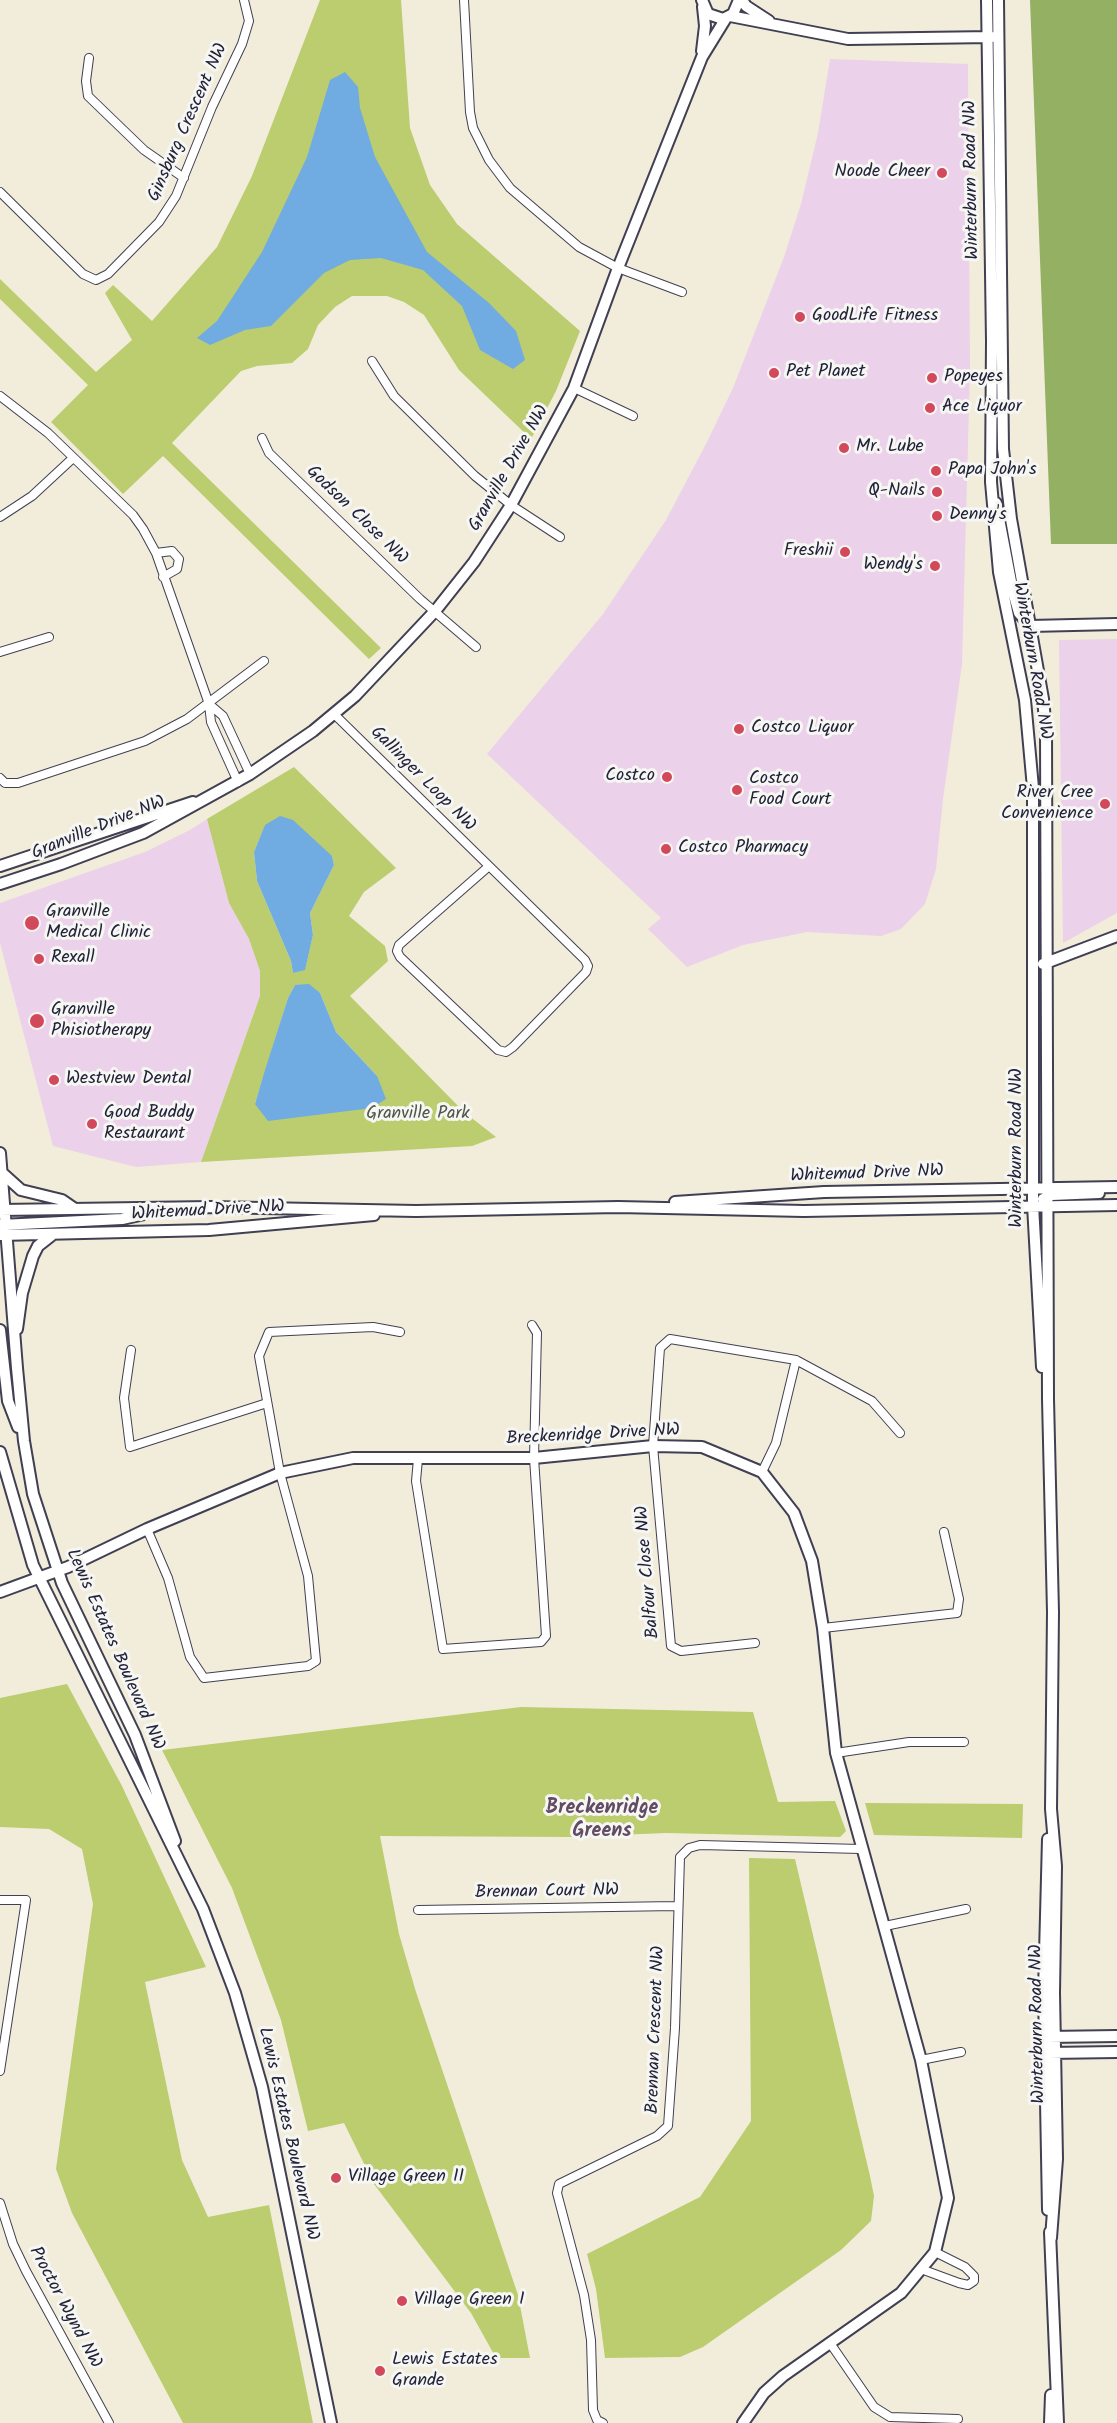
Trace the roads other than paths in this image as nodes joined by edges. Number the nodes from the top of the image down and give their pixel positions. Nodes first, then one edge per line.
1 (244, 0) edge
2 (464, 0) edge
3 (741, 0) edge
4 (987, 0) edge
5 (998, 0) edge
6 (702, 2) edge
7 (728, 17) junction
8 (771, 23) junction
9 (993, 37) junction
10 (702, 57) junction
11 (89, 58) dead end
12 (184, 178) junction
13 (1, 194) edge
14 (618, 268) junction
15 (682, 292) dead end
16 (372, 361) dead end
17 (574, 388) junction
18 (0, 396) edge
19 (633, 416) dead end
20 (262, 438) dead end
21 (73, 458) junction
22 (991, 482) junction
23 (511, 505) junction
24 (0, 517) edge
25 (560, 537) dead end
26 (156, 554) junction
27 (164, 577) junction
28 (436, 610) junction
29 (1117, 624) edge
30 (1030, 626) junction
31 (49, 637) dead end
32 (476, 647) dead end
33 (0, 652) edge
34 (264, 661) dead end
35 (209, 704) junction
36 (334, 714) junction
37 (250, 774) junction
38 (0, 778) edge
39 (238, 782) junction
40 (208, 798) junction
41 (0, 866) edge
42 (488, 867) junction
43 (0, 884) edge
44 (1117, 936) edge
45 (1048, 964) junction
46 (1034, 965) junction
47 (0, 1153) edge
48 (1, 1173) edge
49 (1033, 1187) junction
50 (1117, 1187) edge
51 (1117, 1192) edge
52 (1049, 1196) junction
53 (1117, 1204) edge
54 (1033, 1206) junction
55 (618, 1207) junction
56 (173, 1208) junction
57 (76, 1209) junction
58 (2, 1210) edge
59 (416, 1211) junction
60 (2, 1230) edge
61 (54, 1234) junction
62 (532, 1325) dead end
63 (0, 1330) edge
64 (400, 1332) dead end
65 (15, 1344) junction
66 (131, 1350) dead end
67 (795, 1360) junction
68 (1048, 1399) junction
69 (267, 1402) junction
70 (900, 1433) dead end
71 (24, 1441) junction
72 (653, 1446) junction
73 (0, 1452) edge
74 (534, 1458) junction
75 (418, 1459) junction
76 (762, 1472) junction
77 (280, 1473) junction
78 (147, 1529) junction
79 (944, 1532) dead end
80 (58, 1570) junction
81 (39, 1576) junction
82 (0, 1592) edge
83 (823, 1628) junction
84 (755, 1643) dead end
85 (964, 1742) dead end
86 (836, 1753) junction
87 (861, 1849) junction
88 (181, 1862) junction
89 (0, 1900) edge
90 (676, 1906) junction
91 (966, 1909) dead end
92 (418, 1910) dead end
93 (885, 1926) junction
94 (1117, 2036) edge
95 (1050, 2037) junction
96 (961, 2052) dead end
97 (1117, 2052) edge
98 (1050, 2053) junction
99 (921, 2060) junction
100 (0, 2071) edge
101 (0, 2203) edge
102 (935, 2252) junction
103 (921, 2269) junction
104 (830, 2343) junction
105 (1053, 2344) junction
106 (958, 2419) dead end
107 (109, 2423) edge
108 (331, 2423) edge
109 (603, 2423) edge
110 (743, 2423) edge
111 (1050, 2423) edge
112 (1058, 2423) edge

1 - 12 street, Ginsburg Crescent NW
2 - 14 street
3 - 7 main road, Granville Drive NW
3 - 8 main road
4 - 9 main road, Winterburn Road NW
5 - 9 main road, Winterburn Road NW
6 - 7 main road
6 - 10 main road, Granville Drive NW
7 - 8 main road
7 - 10 main road, Granville Drive NW
8 - 9 main road
9 - 22 main road, Winterburn Road NW
9 - 30 main road, Winterburn Road NW
10 - 14 main road, Granville Drive NW
11 - 12 street
12 - 13 street, Ginsburg Crescent NW
14 - 15 street
14 - 17 main road, Granville Drive NW
16 - 23 street
17 - 19 street
17 - 23 main road, Granville Drive NW
18 - 21 street
20 - 28 street, Godson Close NW
21 - 24 street
21 - 26 street
22 - 30 main road
22 - 46 main road, Winterburn Road NW
23 - 25 street
23 - 28 main road, Granville Drive NW
26 - 27 street
26 - 27 street
27 - 35 street
28 - 32 street, Godson Close NW
28 - 36 main road, Granville Drive NW
29 - 30 main road
30 - 45 main road, Winterburn Road NW
31 - 33 street
34 - 35 street
35 - 37 street
35 - 38 street
35 - 39 street
36 - 37 main road, Granville Drive NW
36 - 42 street, Gallinger Loop NW
37 - 39 main road, Granville Drive NW
39 - 40 main road, Granville Drive NW
40 - 41 main road, Granville Drive NW
40 - 43 main road, Granville Drive NW
42 - 42 street, Gallinger Loop NW
44 - 45 main road
45 - 46 main road
45 - 52 main road, Winterburn Road NW
46 - 49 main road, Winterburn Road NW
47 - 48 main road, Lewis Estates Boulevard NW
48 - 57 main road
48 - 58 main road, Lewis Estates Boulevard NW
49 - 52 main road, Whitemud Drive NW
49 - 54 main road, Winterburn Road NW
49 - 55 main road, Whitemud Drive NW
50 - 52 main road, Whitemud Drive NW
51 - 52 main road
52 - 53 main road, Whitemud Drive NW
52 - 54 main road
52 - 68 main road, Winterburn Road NW
54 - 55 main road, Whitemud Drive NW
54 - 68 main road, Winterburn Road NW
55 - 59 main road, Whitemud Drive NW
56 - 57 main road, Whitemud Drive NW
56 - 59 main road, Whitemud Drive NW
56 - 60 main road
57 - 58 main road, Whitemud Drive NW
58 - 60 main road, Lewis Estates Boulevard NW
59 - 61 main road, Whitemud Drive NW
60 - 61 main road, Whitemud Drive NW
60 - 65 main road, Lewis Estates Boulevard NW
61 - 65 main road
62 - 74 street
63 - 71 main road
64 - 69 street
65 - 71 main road, Lewis Estates Boulevard NW
66 - 69 street
67 - 70 street
67 - 72 street
67 - 76 street
68 - 95 main road, Winterburn Road NW
69 - 77 street
71 - 80 main road, Lewis Estates Boulevard NW
72 - 74 main road, Breckenridge Drive NW
72 - 76 main road, Breckenridge Drive NW
72 - 84 street, Balfour Close NW
73 - 81 main road, Lewis Estates Boulevard NW
74 - 75 main road, Breckenridge Drive NW
74 - 75 street
75 - 77 main road, Breckenridge Drive NW
76 - 83 main road
77 - 78 main road, Breckenridge Drive NW
77 - 78 street
78 - 80 main road, Breckenridge Drive NW
79 - 83 street
80 - 81 main road, Breckenridge Drive NW
80 - 88 main road, Lewis Estates Boulevard NW
81 - 82 main road, Breckenridge Drive NW
81 - 88 main road, Lewis Estates Boulevard NW
83 - 86 main road
85 - 86 street
86 - 87 main road
87 - 90 street, Brennan Crescent NW
87 - 93 main road
88 - 108 main road, Lewis Estates Boulevard NW
89 - 100 street
90 - 92 street, Brennan Court NW
90 - 109 street, Brennan Crescent NW
91 - 93 street
93 - 99 main road
94 - 95 main road
95 - 98 main road, Winterburn Road NW
96 - 99 street
97 - 98 main road
98 - 105 main road, Winterburn Road NW
99 - 102 main road
101 - 107 street, Proctor Wynd NW
102 - 103 main road
102 - 103 street
103 - 104 main road
104 - 106 street
104 - 110 main road
105 - 111 main road, Winterburn Road NW
105 - 112 main road, Winterburn Road NW

